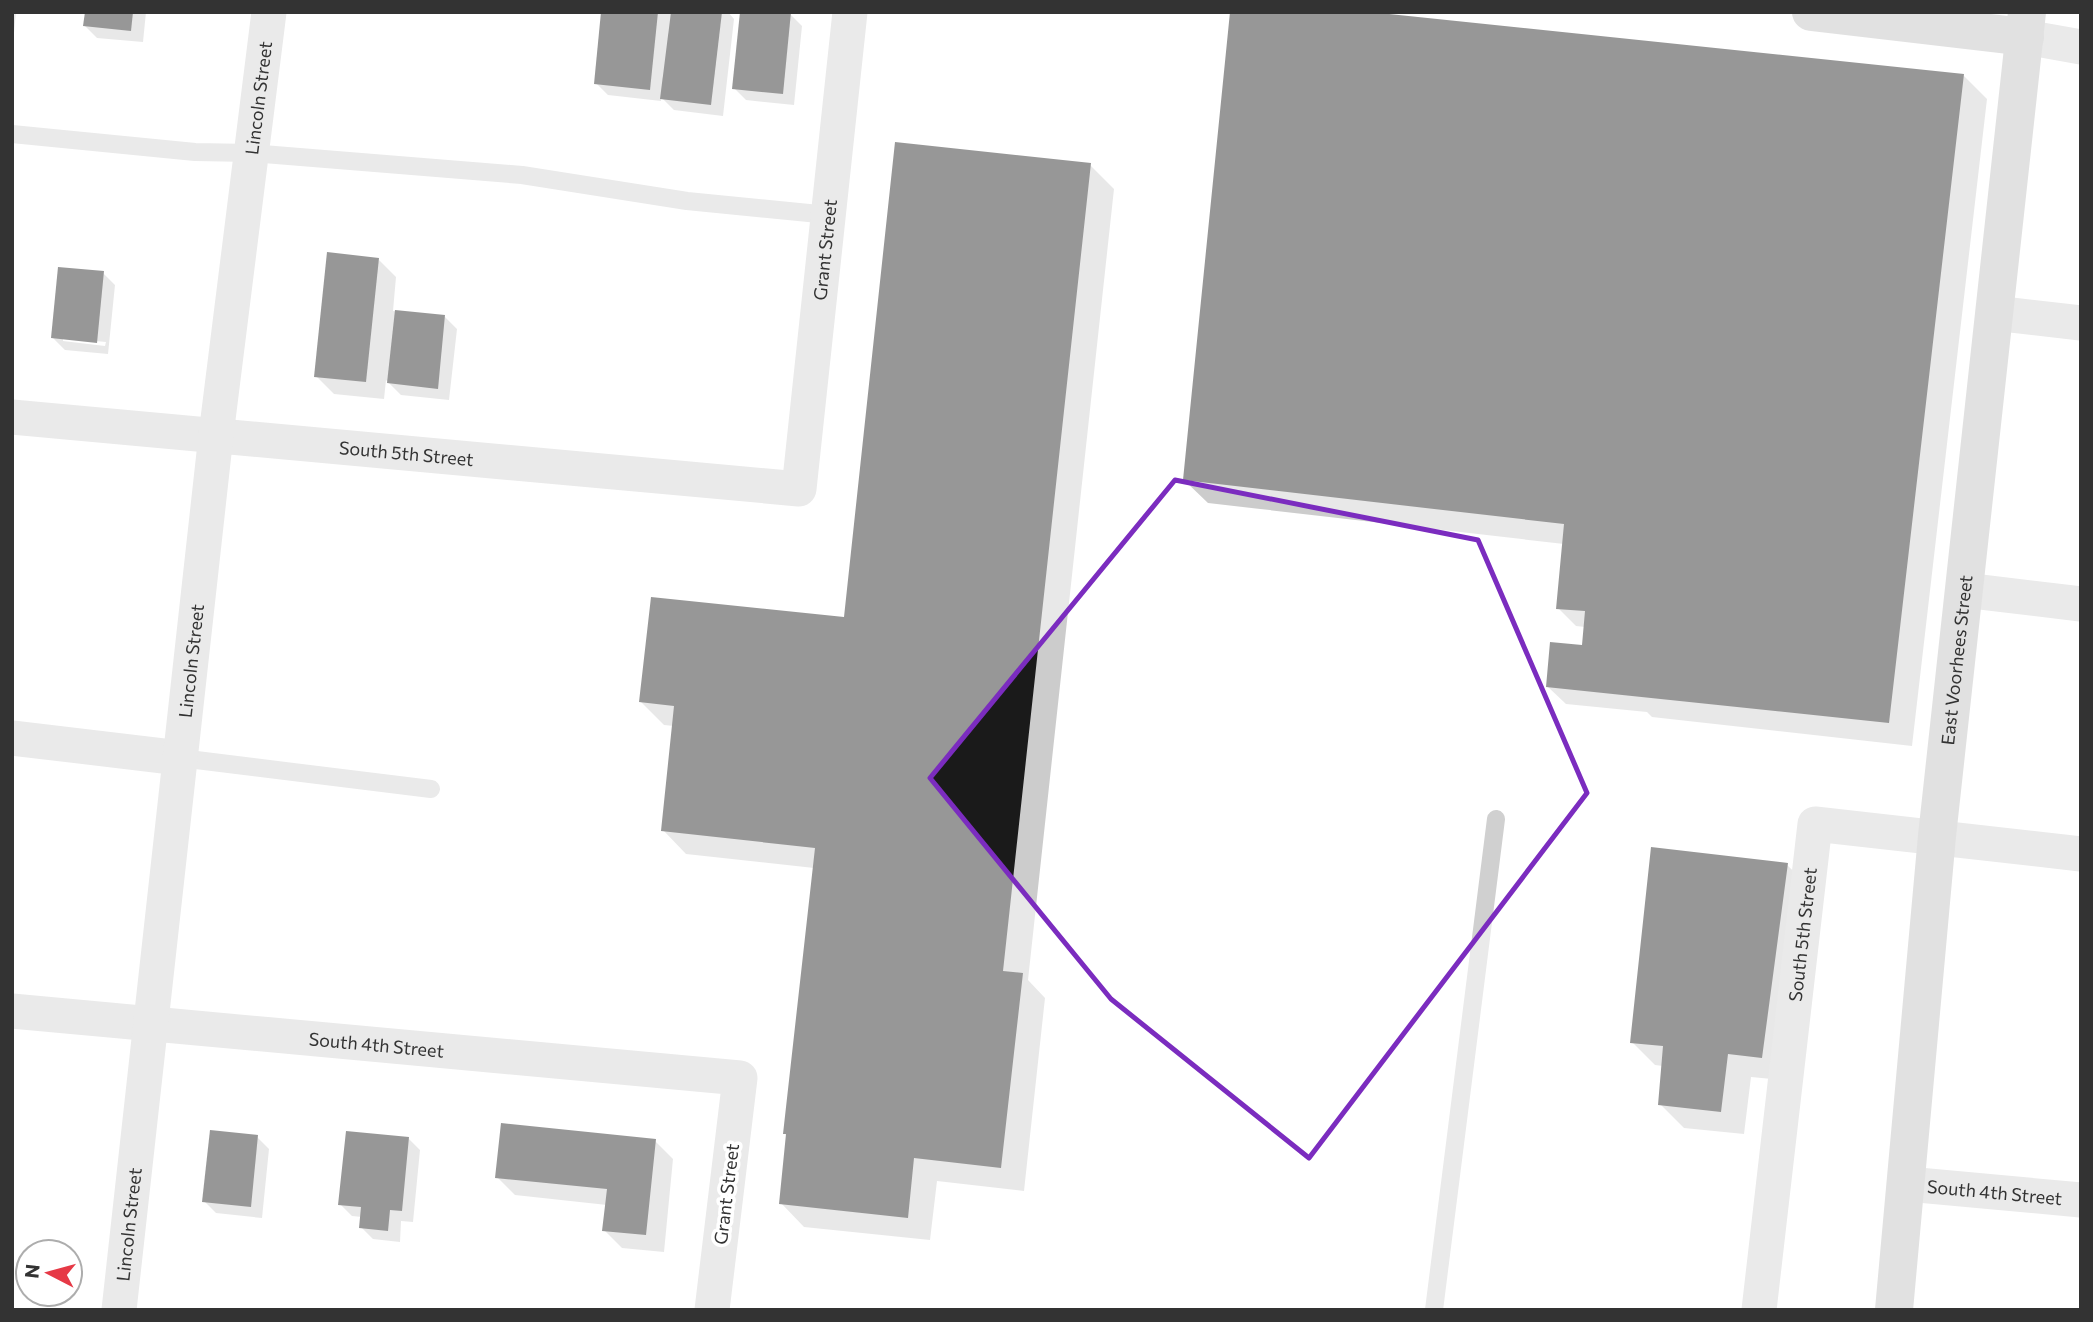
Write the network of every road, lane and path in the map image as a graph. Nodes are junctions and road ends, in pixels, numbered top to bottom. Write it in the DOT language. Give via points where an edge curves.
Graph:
graph roads {
  1 [pos="269,12"];
  2 [pos="850,12"];
  3 [pos="1811,12"];
  4 [pos="2026,25"];
  5 [pos="2081,47"];
  6 [pos="12,134"];
  7 [pos="251,153"];
  8 [pos="828,215"];
  9 [pos="1994,313"];
  10 [pos="2081,323"];
  11 [pos="12,417"];
  12 [pos="216,435"];
  13 [pos="799,489"];
  14 [pos="1964,590"];
  15 [pos="2081,604"];
  16 [pos="12,738"];
  17 [pos="180,758"];
  18 [pos="431,789"];
  19 [pos="1496,819"];
  20 [pos="1937,836"];
  21 [pos="2081,854"];
  22 [pos="12,1011"];
  23 [pos="150,1023"];
  24 [pos="740,1078"];
  25 [pos="1907,1184"];
  26 [pos="2081,1200"];
  27 [pos="119,1310"];
  28 [pos="712,1310"];
  29 [pos="1434,1310"];
  30 [pos="1759,1310"];
  31 [pos="1894,1310"];
  1 -- 7 [label="street, Lincoln Street"];
  2 -- 8 [label="street, Grant Street"];
  3 -- 4 [label="street"];
  4 -- 5 [label="street"];
  4 -- 9 [label="street, East Voorhees Street"];
  6 -- 7 [label="lane"];
  7 -- 8 [label="lane" via="522,175 688,201"];
  7 -- 12 [label="street, Lincoln Street"];
  8 -- 13 [label="street, Grant Street"];
  9 -- 10 [label="street"];
  9 -- 14 [label="street, East Voorhees Street"];
  11 -- 12 [label="street, South 5th Street"];
  12 -- 13 [label="street, South 5th Street"];
  12 -- 17 [label="street, Lincoln Street"];
  14 -- 15 [label="street"];
  14 -- 20 [label="street, East Voorhees Street"];
  16 -- 17 [label="street"];
  17 -- 18 [label="lane"];
  17 -- 23 [label="street, Lincoln Street"];
  19 -- 29 [label="lane"];
  20 -- 21 [label="street, South 5th Street"];
  20 -- 25 [label="street, East Voorhees Street"];
  20 -- 30 [label="street, South 5th Street" via="1815,824"];
  22 -- 23 [label="street, South 4th Street"];
  23 -- 24 [label="street, South 4th Street"];
  23 -- 27 [label="street, Lincoln Street"];
  24 -- 28 [label="street, Grant Street"];
  25 -- 26 [label="street, South 4th Street"];
  25 -- 31 [label="street, East Voorhees Street"];
}
